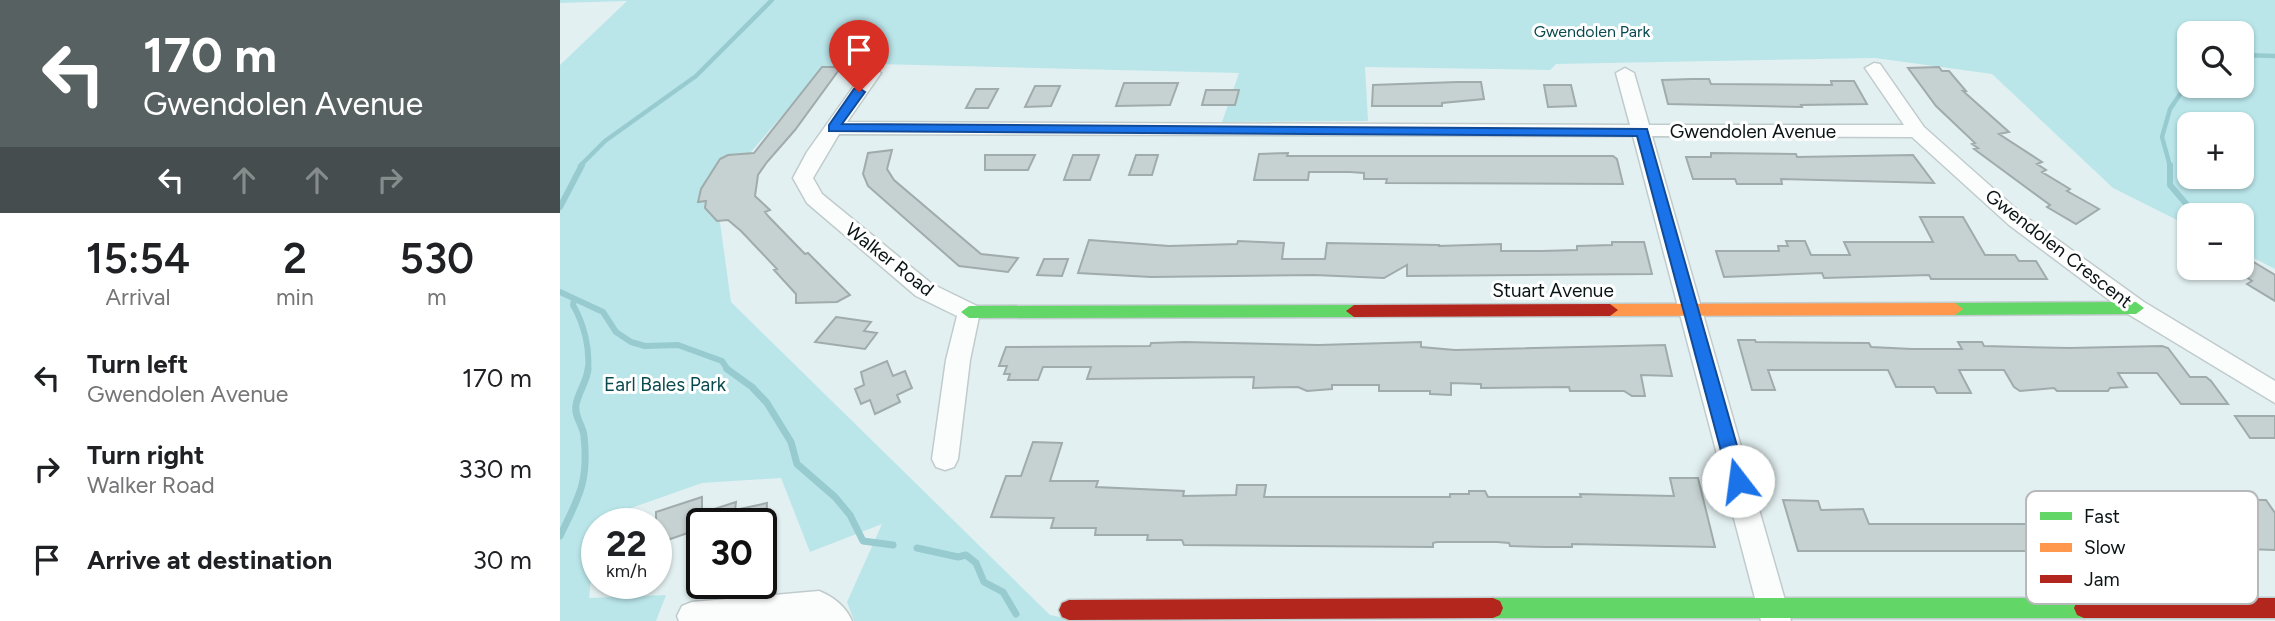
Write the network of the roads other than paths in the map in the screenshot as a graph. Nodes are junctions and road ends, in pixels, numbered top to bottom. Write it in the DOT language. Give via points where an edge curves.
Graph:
graph roads {
  1 [pos="1874,68"];
  2 [pos="872,73"];
  3 [pos="1625,73"];
  4 [pos="833,128"];
  5 [pos="1917,131"];
  6 [pos="1643,132"];
  7 [pos="2136,308"];
  8 [pos="1692,310"];
  9 [pos="969,312"];
  10 [pos="2275,393"];
  11 [pos="946,459"];
  12 [pos="2275,608"];
  13 [pos="1069,610"];
  14 [pos="828,613"];
  15 [pos="1774,614"];
  16 [pos="692,616"];
  1 -- 5 [label="street, Gwendolen Crescent"];
  2 -- 4 [label="street, Walker Road"];
  3 -- 6 [label="street"];
  4 -- 6 [label="street, Gwendolen Avenue"];
  4 -- 9 [label="street, Walker Road" via="803,178 814,198 924,290"];
  5 -- 6 [label="street, Gwendolen Avenue"];
  5 -- 7 [label="street, Gwendolen Crescent" via="2016,220"];
  6 -- 8 [label="street"];
  7 -- 8 [label="street, Stuart Avenue"];
  7 -- 10 [label="street, Gwendolen Crescent"];
  8 -- 9 [label="street, Stuart Avenue"];
  8 -- 15 [label="street"];
  9 -- 11 [label="street"];
  12 -- 15 [label="street"];
  13 -- 15 [label="street"];
  14 -- 16 [label="street"];
}
